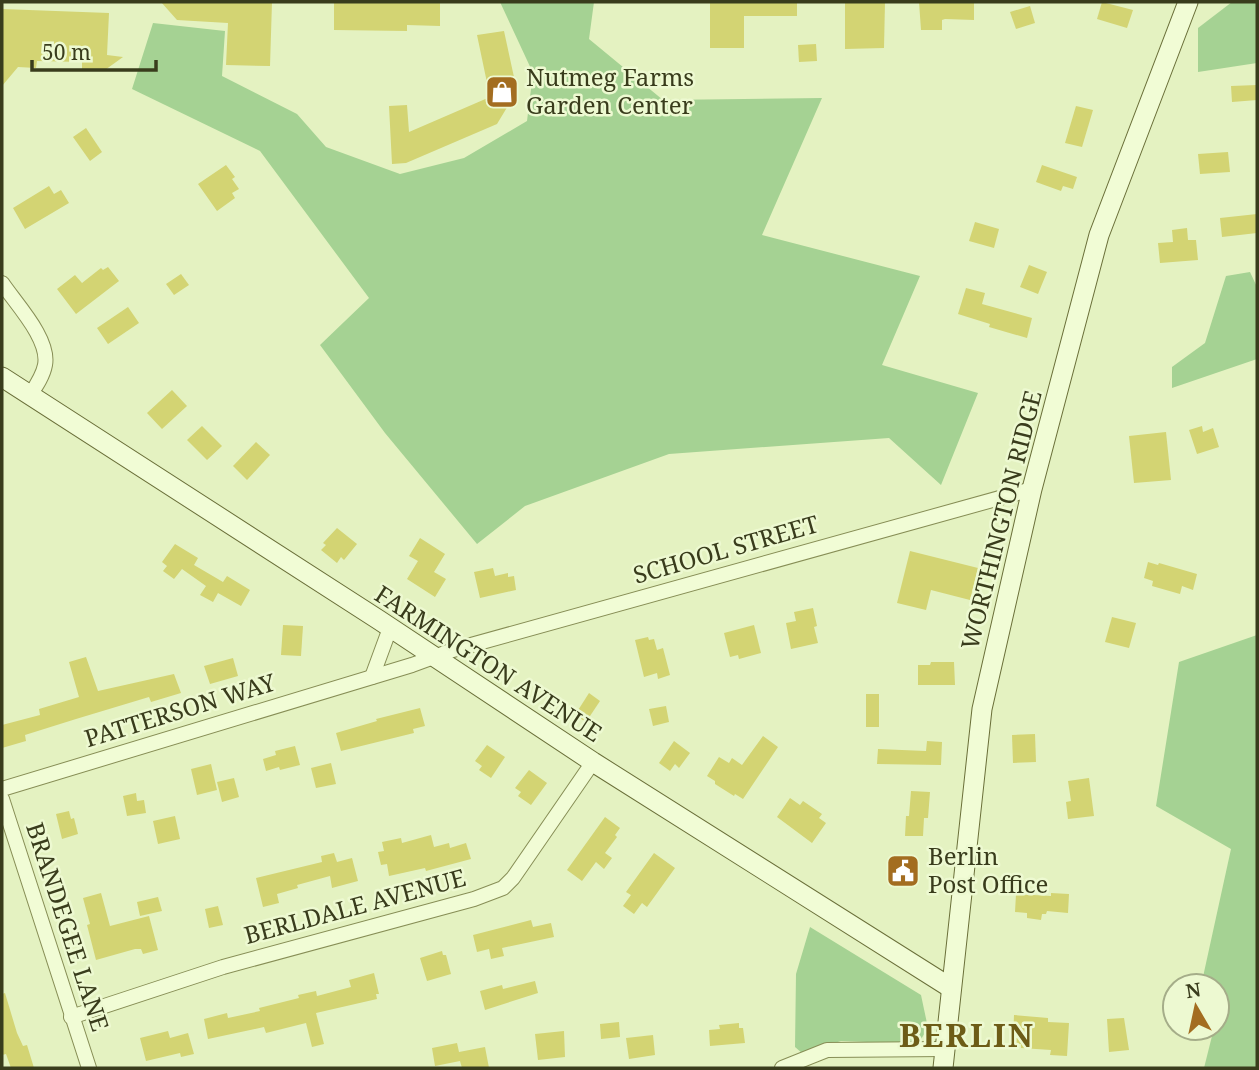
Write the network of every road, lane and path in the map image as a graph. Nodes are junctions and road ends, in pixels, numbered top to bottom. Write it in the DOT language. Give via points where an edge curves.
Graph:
graph roads {
  1 [pos="1188,2"];
  2 [pos="2,283"];
  3 [pos="2,377"];
  4 [pos="30,395"];
  5 [pos="1032,489"];
  6 [pos="390,628"];
  7 [pos="432,658"];
  8 [pos="372,677"];
  9 [pos="593,762"];
  10 [pos="2,789"];
  11 [pos="2,799"];
  12 [pos="951,988"];
  13 [pos="71,1017"];
  14 [pos="944,1059"];
  15 [pos="89,1068"];
  16 [pos="782,1068"];
  1 -- 5 [label="street, WORTHINGTON RIDGE" via="1100,235"];
  2 -- 4 [label="street" via="45,350 45,365"];
  3 -- 4 [label="street, FARMINGTON AVENUE"];
  4 -- 6 [label="street, FARMINGTON AVENUE"];
  5 -- 7 [label="street, SCHOOL STREET"];
  5 -- 12 [label="street, WORTHINGTON RIDGE" via="982,709"];
  6 -- 7 [label="street, FARMINGTON AVENUE"];
  6 -- 8 [label="street"];
  7 -- 8 [label="street, PATTERSON WAY"];
  7 -- 9 [label="street, FARMINGTON AVENUE"];
  8 -- 10 [label="street, PATTERSON WAY"];
  9 -- 12 [label="street, FARMINGTON AVENUE"];
  9 -- 13 [label="street, BERLDALE AVENUE" via="503,888 223,967"];
  11 -- 13 [label="street, BRANDEGEE LANE"];
  12 -- 14 [label="street, WORTHINGTON RIDGE"];
  13 -- 15 [label="street, BRANDEGEE LANE"];
  14 -- 16 [label="street" via="827,1050"];
}
